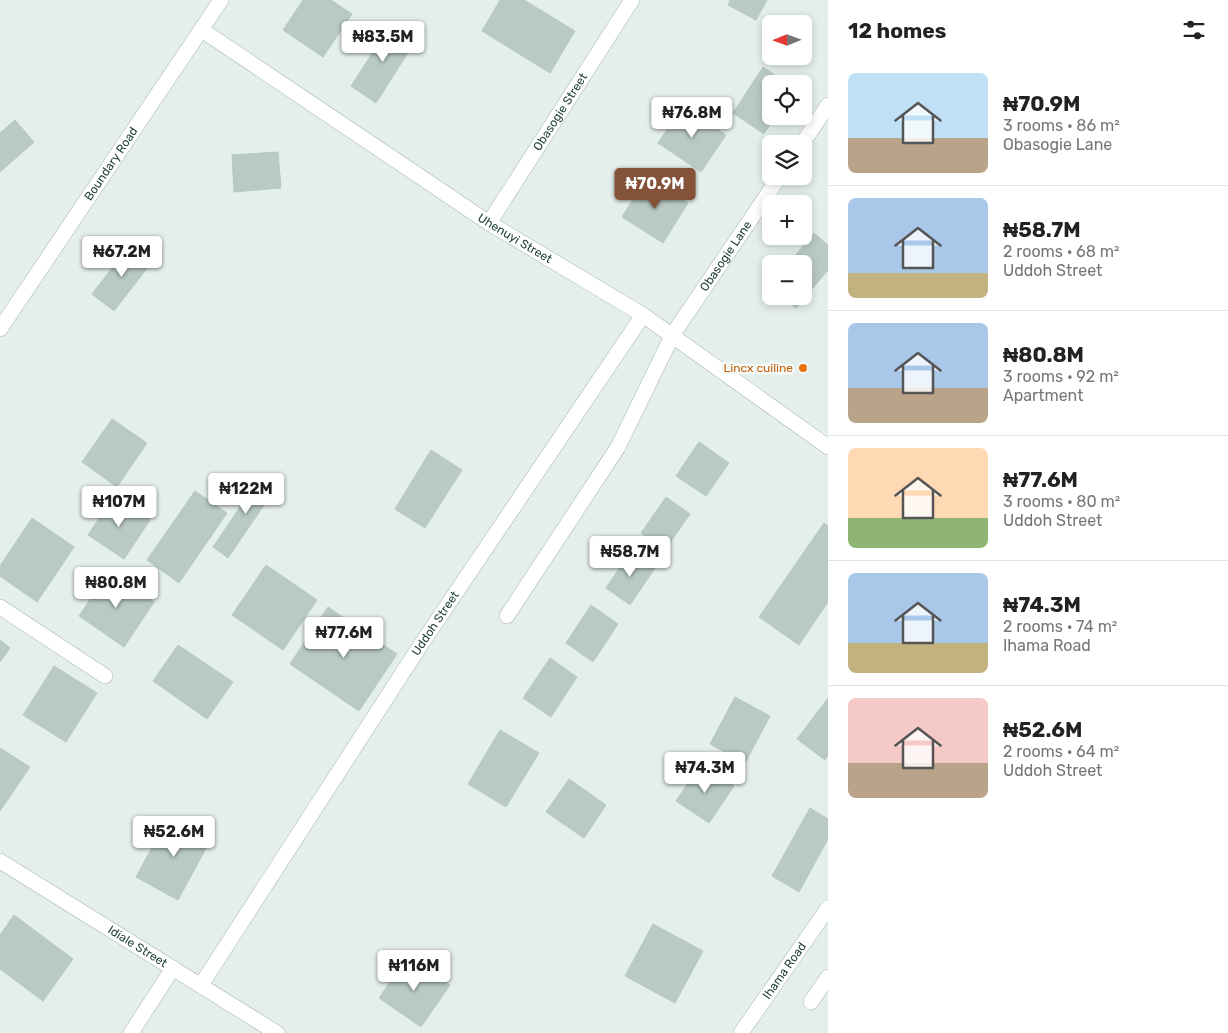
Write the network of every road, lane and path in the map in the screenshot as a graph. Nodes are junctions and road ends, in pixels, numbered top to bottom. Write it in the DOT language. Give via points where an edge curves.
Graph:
graph roads {
  1 [pos="221,0"];
  2 [pos="632,0"];
  3 [pos="202,30"];
  4 [pos="828,105"];
  5 [pos="808,135"];
  6 [pos="774,185"];
  7 [pos="489,223"];
  8 [pos="643,314"];
  9 [pos="0,329"];
  10 [pos="673,334"];
  11 [pos="828,447"];
  12 [pos="0,607"];
  13 [pos="507,616"];
  14 [pos="105,676"];
  15 [pos="0,861"];
  16 [pos="828,908"];
  17 [pos="173,968"];
  18 [pos="828,977"];
  19 [pos="201,985"];
  20 [pos="811,1002"];
  21 [pos="131,1033"];
  22 [pos="277,1033"];
  23 [pos="741,1033"];
  1 -- 3 [label="street, Boundary Road"];
  2 -- 7 [label="street, Obasogie Street"];
  3 -- 7 [label="street, Uhenuyi Street"];
  3 -- 9 [label="street, Boundary Road"];
  4 -- 5 [label="street"];
  6 -- 10 [label="street, Obasogie Lane"];
  7 -- 8 [label="street, Uhenuyi Street"];
  8 -- 10 [label="street, Uhenuyi Street"];
  8 -- 19 [label="street, Uddoh Street" via="418,649"];
  10 -- 11 [label="street, Uhenuyi Street"];
  10 -- 13 [label="street, Obasogie Lane" via="618,447"];
  12 -- 14 [label="street"];
  15 -- 17 [label="street, Idiale Street"];
  16 -- 23 [label="street, Ihama Road"];
  17 -- 19 [label="street, Idiale Street"];
  17 -- 21 [label="street"];
  18 -- 20 [label="street"];
  19 -- 22 [label="street, Idiale Street"];
}
